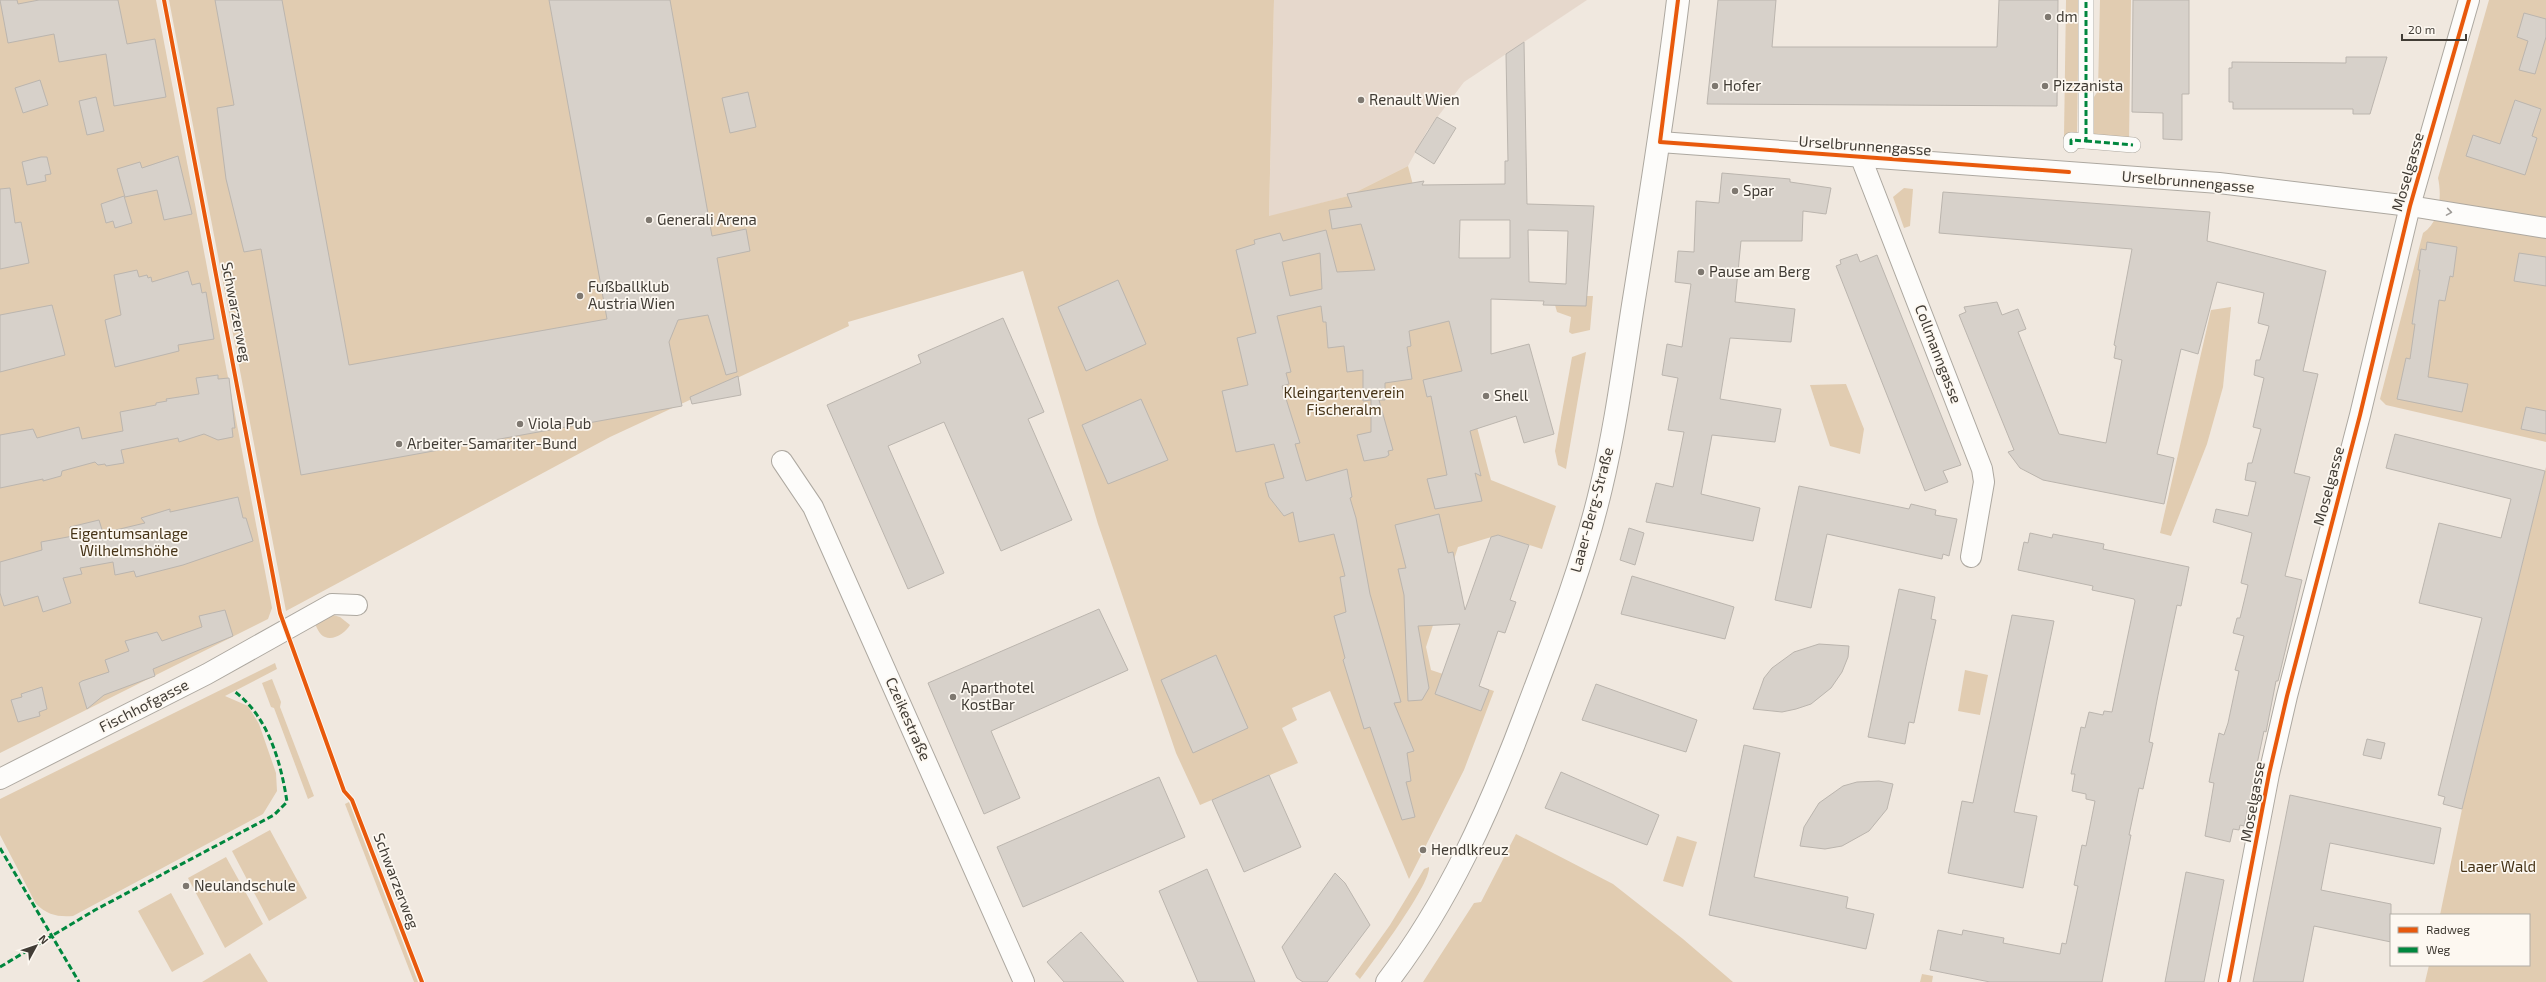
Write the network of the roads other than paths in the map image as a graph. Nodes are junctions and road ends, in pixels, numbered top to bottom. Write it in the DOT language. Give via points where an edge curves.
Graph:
graph roads {
  1 [pos="1678,0"];
  2 [pos="2086,0"];
  3 [pos="2469,0"];
  4 [pos="2086,141"];
  5 [pos="1660,142"];
  6 [pos="2071,145"];
  7 [pos="2133,145"];
  8 [pos="1861,158"];
  9 [pos="2410,206"];
  10 [pos="2546,228"];
  11 [pos="782,460"];
  12 [pos="1971,557"];
  13 [pos="357,605"];
  14 [pos="0,779"];
  15 [pos="1024,982"];
  16 [pos="1387,982"];
  17 [pos="2229,982"];
  1 -- 5 [label="main road, Laaer-Berg-Straße"];
  2 -- 4 [label="street"];
  3 -- 9 [label="street, Moselgasse"];
  4 -- 6 [label="street" via="2071,140"];
  4 -- 7 [label="street"];
  5 -- 8 [label="street, Urselbrunnengasse"];
  5 -- 16 [label="main road, Laaer-Berg-Straße" via="1617,415 1601,490 1584,546 1552,643 1487,811 1434,910"];
  8 -- 9 [label="street, Urselbrunnengasse" via="2219,183"];
  8 -- 12 [label="street, Collmanngasse" via="1982,469 1984,482"];
  9 -- 10 [label="street, Urselbrunnengasse, one-way"];
  9 -- 17 [label="street, Moselgasse" via="2358,422 2287,696 2269,774"];
  11 -- 15 [label="street, Czeikestraße" via="813,507"];
  13 -- 14 [label="street, Fischhofgasse" via="332,604 207,674"];
}
